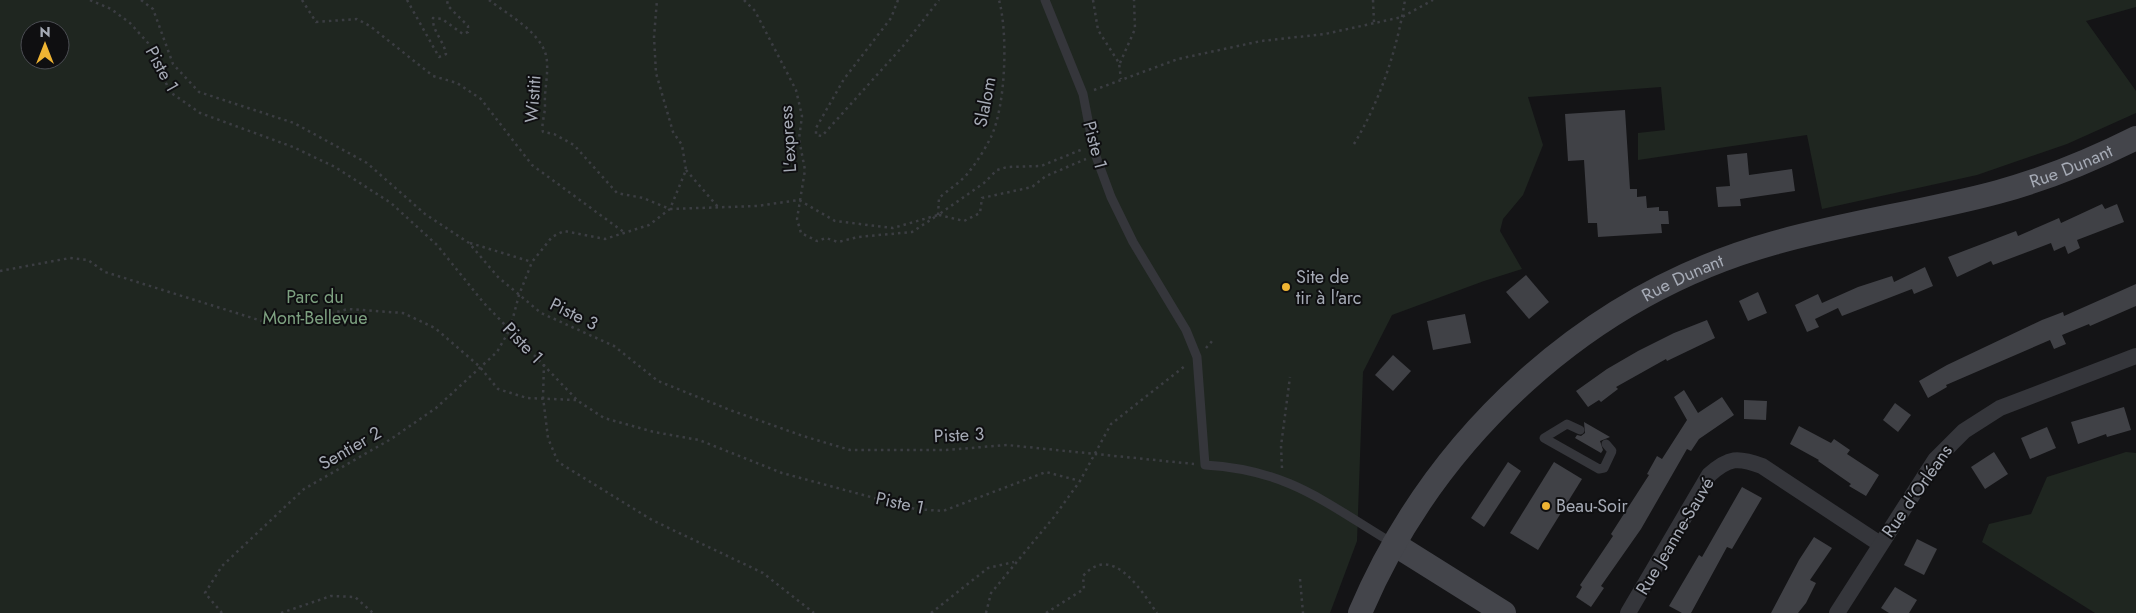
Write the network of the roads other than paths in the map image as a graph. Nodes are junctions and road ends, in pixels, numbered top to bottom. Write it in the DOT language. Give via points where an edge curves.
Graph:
graph roads {
  1 [pos="1046,0"];
  2 [pos="2136,138"];
  3 [pos="2136,356"];
  4 [pos="1580,430"];
  5 [pos="1606,444"];
  6 [pos="1394,544"];
  7 [pos="1880,544"];
  8 [pos="1360,613"];
  9 [pos="1504,613"];
  10 [pos="1628,613"];
  11 [pos="1837,613"];
  1 -- 6 [label="lane, Piste 1" via="1083,94 1094,151 1111,197 1133,242 1186,330 1197,357 1205,465 1240,468 1282,479 1316,494"];
  2 -- 6 [label="street, Rue Dunant" via="2070,168 1997,192 1773,243 1730,257 1647,295 1570,344 1501,403 1445,468"];
  3 -- 7 [label="street, Rue d'Orléans" via="2000,408 1964,431 1935,460"];
  4 -- 5 [label="lane" via="1567,424 1544,438 1599,469 1604,468 1612,451"];
  6 -- 8 [label="street, Rue Dunant"];
  6 -- 9 [label="street"];
  7 -- 10 [label="street, Rue Jeanne-Sauvé" via="1762,466 1748,460 1723,463 1709,475"];
  7 -- 11 [label="street, Rue d'Orléans"];
}
